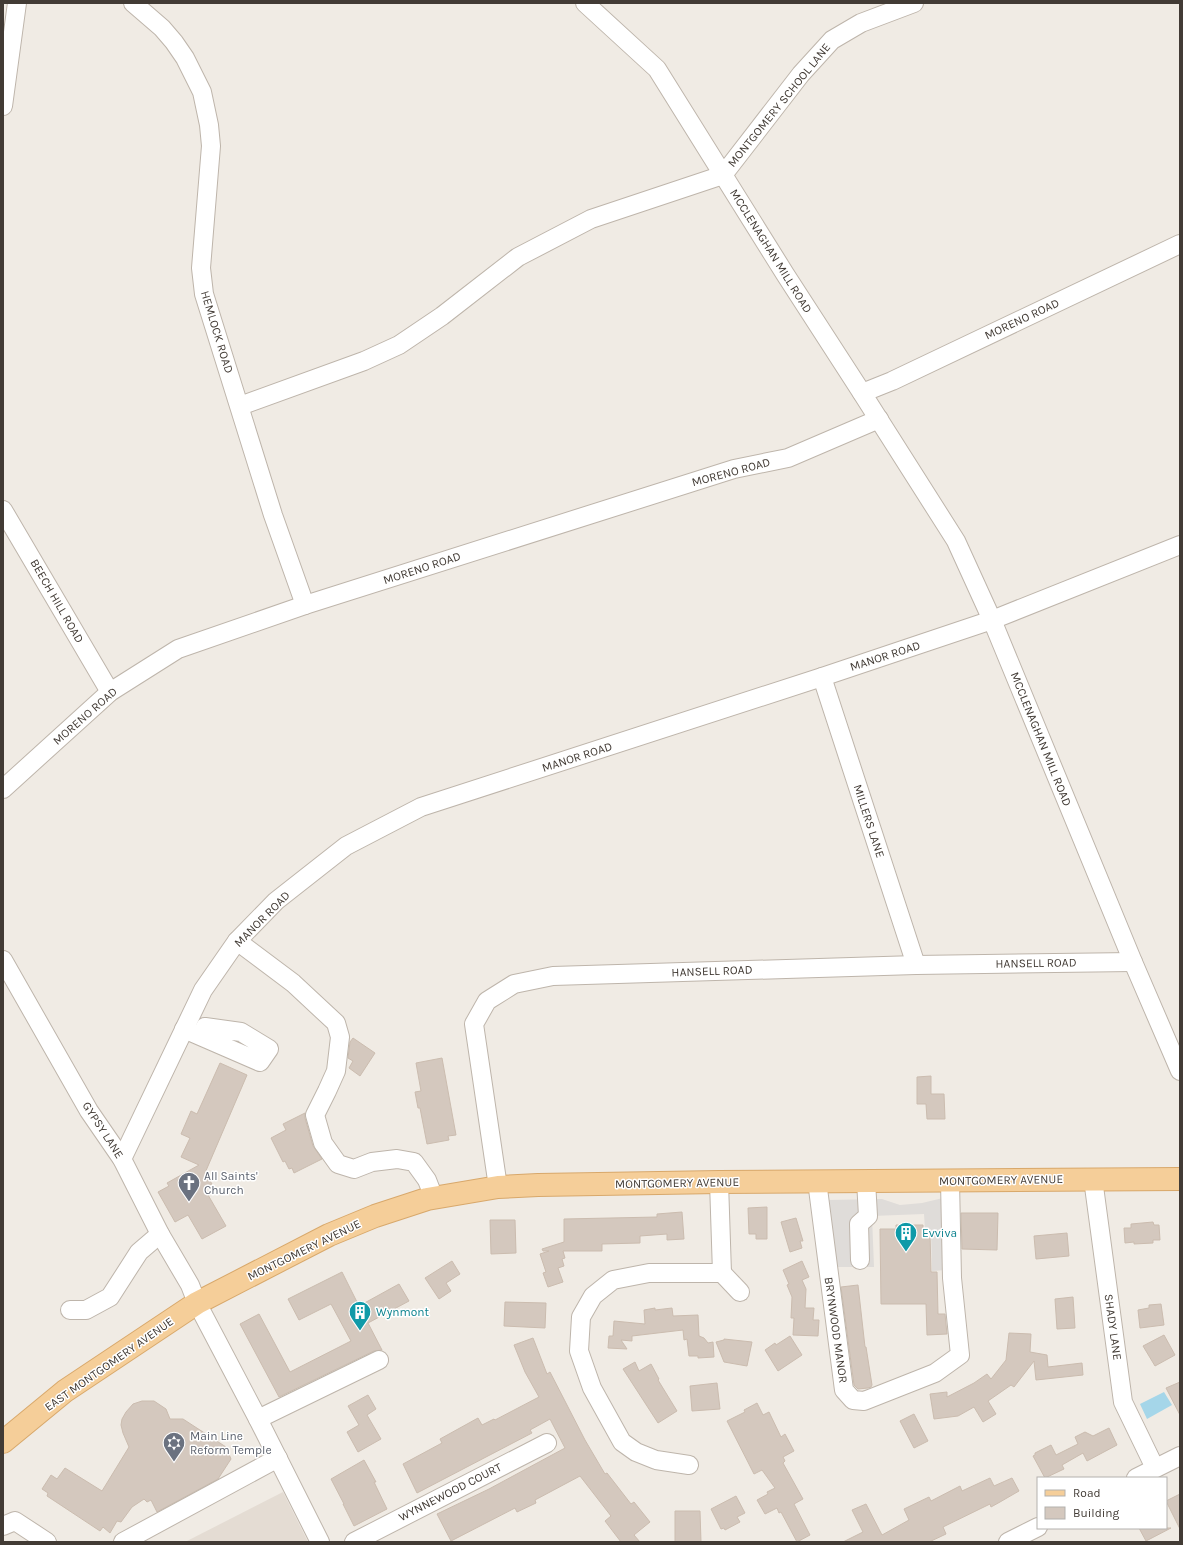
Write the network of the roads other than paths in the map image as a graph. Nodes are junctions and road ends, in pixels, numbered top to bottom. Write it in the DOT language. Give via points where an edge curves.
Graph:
graph roads {
  1 [pos="17,3"];
  2 [pos="133,3"];
  3 [pos="585,3"];
  4 [pos="905,4"];
  5 [pos="3,106"];
  6 [pos="723,175"];
  7 [pos="1180,244"];
  8 [pos="862,393"];
  9 [pos="240,406"];
  10 [pos="879,419"];
  11 [pos="3,510"];
  12 [pos="1180,545"];
  13 [pos="305,605"];
  14 [pos="992,620"];
  15 [pos="822,677"];
  16 [pos="110,692"];
  17 [pos="3,789"];
  18 [pos="237,941"];
  19 [pos="3,960"];
  20 [pos="1133,962"];
  21 [pos="916,965"];
  22 [pos="184,1029"];
  23 [pos="200,1036"];
  24 [pos="1180,1071"];
  25 [pos="122,1159"];
  26 [pos="1180,1179"];
  27 [pos="1093,1180"];
  28 [pos="817,1181"];
  29 [pos="866,1181"];
  30 [pos="950,1181"];
  31 [pos="719,1182"];
  32 [pos="498,1187"];
  33 [pos="434,1198"];
  34 [pos="160,1234"];
  35 [pos="860,1260"];
  36 [pos="722,1273"];
  37 [pos="740,1292"];
  38 [pos="197,1303"];
  39 [pos="70,1310"];
  40 [pos="379,1360"];
  41 [pos="258,1419"];
  42 [pos="3,1442"];
  43 [pos="547,1443"];
  44 [pos="1180,1456"];
  45 [pos="278,1458"];
  46 [pos="689,1465"];
  47 [pos="1155,1468"];
  48 [pos="1138,1477"];
  49 [pos="3,1526"];
  50 [pos="1037,1528"];
  51 [pos="40,1541"];
  52 [pos="122,1542"];
  53 [pos="320,1542"];
  54 [pos="354,1542"];
  55 [pos="1008,1542"];
  1 -- 5 [label="street"];
  2 -- 9 [label="street, HEMLOCK ROAD" via="174,42 202,92 211,146 201,268 204,294"];
  3 -- 6 [label="street, MCCLENAGHAN MILL ROAD" via="657,69"];
  4 -- 6 [label="street, MONTGOMERY SCHOOL LANE" via="861,23 832,40"];
  6 -- 8 [label="street, MCCLENAGHAN MILL ROAD"];
  6 -- 9 [label="street, MONTGOMERY SCHOOL LANE" via="591,219 518,257 442,316 399,345 364,361"];
  7 -- 8 [label="street, MORENO ROAD"];
  8 -- 10 [label="street, MCCLENAGHAN MILL ROAD"];
  9 -- 13 [label="street, HEMLOCK ROAD" via="273,515"];
  10 -- 13 [label="street, MORENO ROAD" via="788,458 734,469"];
  10 -- 14 [label="street, MCCLENAGHAN MILL ROAD" via="956,541"];
  11 -- 16 [label="street, BEECH HILL ROAD"];
  12 -- 14 [label="street, MANOR ROAD"];
  13 -- 16 [label="street, MORENO ROAD" via="178,649"];
  14 -- 15 [label="street, MANOR ROAD"];
  14 -- 20 [label="street, MCCLENAGHAN MILL ROAD"];
  15 -- 18 [label="street, MANOR ROAD" via="421,807 346,846 276,901"];
  15 -- 21 [label="street, MILLERS LANE"];
  16 -- 17 [label="street, MORENO ROAD"];
  18 -- 22 [label="street, MANOR ROAD" via="203,990"];
  18 -- 33 [label="street" via="293,983 336,1023 340,1037 336,1071 315,1115 323,1143 338,1164 354,1169 372,1162 396,1159 414,1162 427,1180"];
  19 -- 25 [label="street, GYPSY LANE" via="89,1111"];
  20 -- 21 [label="street, HANSELL ROAD"];
  20 -- 24 [label="street, MCCLENAGHAN MILL ROAD"];
  21 -- 32 [label="street, HANSELL ROAD" via="553,976 514,984 487,1000 474,1024"];
  22 -- 23 [label="street"];
  22 -- 25 [label="street, MANOR ROAD"];
  25 -- 34 [label="street, GYPSY LANE"];
  26 -- 27 [label="main road, MONTGOMERY AVENUE"];
  27 -- 30 [label="main road, MONTGOMERY AVENUE"];
  27 -- 47 [label="street, SHADY LANE" via="1123,1402"];
  28 -- 29 [label="main road, MONTGOMERY AVENUE"];
  28 -- 30 [label="street, BRYNWOOD MANOR" via="844,1390 853,1400 864,1401 935,1373 960,1355 952,1278"];
  28 -- 31 [label="main road, MONTGOMERY AVENUE"];
  29 -- 30 [label="main road, MONTGOMERY AVENUE"];
  29 -- 35 [label="street" via="868,1216 859,1224"];
  31 -- 32 [label="main road, MONTGOMERY AVENUE"];
  31 -- 36 [label="street"];
  32 -- 33 [label="main road, MONTGOMERY AVENUE"];
  33 -- 38 [label="main road, MONTGOMERY AVENUE" via="375,1216 329,1235"];
  34 -- 38 [label="street, GYPSY LANE" via="190,1285"];
  34 -- 39 [label="street" via="139,1252 110,1297 86,1310"];
  36 -- 37 [label="street"];
  36 -- 46 [label="street" via="649,1274 613,1280 593,1296 581,1318 579,1351 592,1388 622,1442 636,1452 656,1460"];
  38 -- 41 [label="street, GYPSY LANE"];
  38 -- 42 [label="main road, EAST MONTGOMERY AVENUE" via="65,1391"];
  40 -- 41 [label="street"];
  41 -- 45 [label="street, GYPSY LANE"];
  43 -- 54 [label="street, WYNNEWOOD COURT"];
  44 -- 47 [label="street"];
  45 -- 52 [label="street"];
  45 -- 53 [label="street, GYPSY LANE"];
  47 -- 48 [label="street"];
  49 -- 51 [label="street" via="15,1521"];
  50 -- 55 [label="street"];
}
